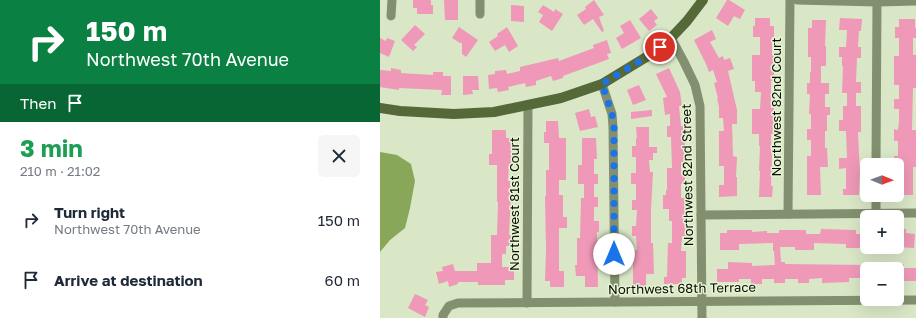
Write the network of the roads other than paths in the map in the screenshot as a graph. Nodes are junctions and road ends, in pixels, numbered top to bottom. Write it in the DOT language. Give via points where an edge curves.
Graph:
graph roads {
  1 [pos="392,0"];
  2 [pos="480,0"];
  3 [pos="703,0"];
  4 [pos="790,0"];
  5 [pos="797,0"];
  6 [pos="801,0"];
  7 [pos="877,1"];
  8 [pos="916,1"];
  9 [pos="480,14"];
  10 [pos="391,16"];
  11 [pos="671,38"];
  12 [pos="602,84"];
  13 [pos="528,106"];
  14 [pos="380,108"];
  15 [pos="876,158"];
  16 [pos="860,213"];
  17 [pos="904,213"];
  18 [pos="916,213"];
  19 [pos="788,214"];
  20 [pos="701,215"];
  21 [pos="916,300"];
  22 [pos="702,301"];
  23 [pos="527,302"];
  24 [pos="615,302"];
  25 [pos="443,318"];
  26 [pos="702,318"];
  1 -- 10 [label="street"];
  2 -- 9 [label="street"];
  3 -- 11 [label="street"];
  4 -- 19 [label="street, Northwest 82nd Court"];
  5 -- 6 [label="street"];
  6 -- 7 [label="street"];
  7 -- 8 [label="street"];
  7 -- 15 [label="street"];
  11 -- 12 [label="street" via="648,56"];
  11 -- 20 [label="street, Northwest 82nd Street" via="695,85 700,106"];
  12 -- 13 [label="street" via="562,98"];
  12 -- 24 [label="street" via="614,127"];
  13 -- 14 [label="street" via="494,112 454,114"];
  13 -- 23 [label="street, Northwest 81st Court"];
  16 -- 19 [label="street"];
  17 -- 18 [label="street"];
  19 -- 20 [label="street"];
  20 -- 22 [label="street, Northwest 82nd Street"];
  21 -- 22 [label="street, Northwest 68th Terrace"];
  22 -- 24 [label="street, Northwest 68th Terrace"];
  22 -- 26 [label="street, Northwest 82nd Street"];
  23 -- 24 [label="street, Northwest 68th Terrace"];
  23 -- 25 [label="street, Northwest 68th Terrace" via="458,303 449,306"];
}
